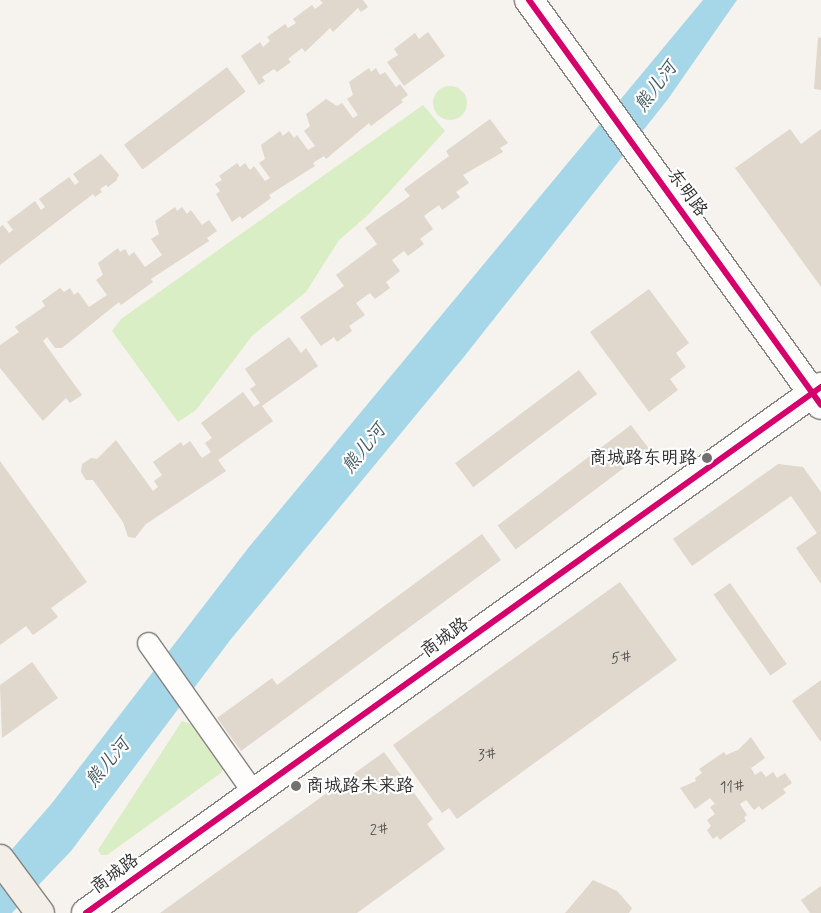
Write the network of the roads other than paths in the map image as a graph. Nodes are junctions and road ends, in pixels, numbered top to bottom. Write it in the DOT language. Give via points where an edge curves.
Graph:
graph roads {
  1 [pos="528,0"];
  2 [pos="818,395"];
  3 [pos="148,643"];
  4 [pos="254,793"];
  5 [pos="0,860"];
  6 [pos="35,907"];
  7 [pos="86,913"];
  1 -- 2 [label="street, 东明路"];
  2 -- 4 [label="street, 商城路"];
  3 -- 4 [label="street"];
  4 -- 7 [label="street, 商城路"];
  5 -- 6 [label="main road"];
}
